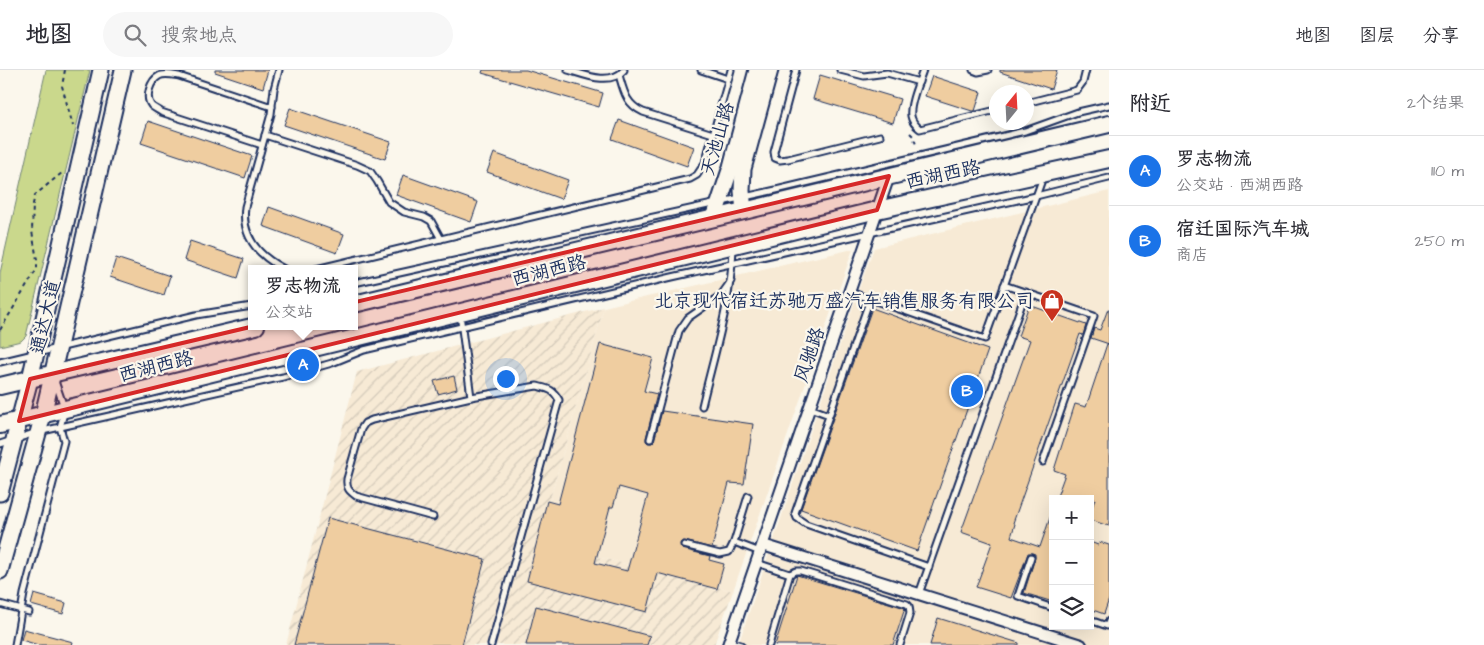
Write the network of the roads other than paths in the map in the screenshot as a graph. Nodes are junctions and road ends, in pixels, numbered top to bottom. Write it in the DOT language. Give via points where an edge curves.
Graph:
graph roads {
  1 [pos="101,70"];
  2 [pos="123,70"];
  3 [pos="279,70"];
  4 [pos="568,70"];
  5 [pos="624,70"];
  6 [pos="701,70"];
  7 [pos="731,70"];
  8 [pos="757,70"];
  9 [pos="770,70"];
  10 [pos="796,70"];
  11 [pos="840,70"];
  12 [pos="923,70"];
  13 [pos="973,70"];
  14 [pos="988,70"];
  15 [pos="1086,70"];
  16 [pos="619,75"];
  17 [pos="728,79"];
  18 [pos="919,82"];
  19 [pos="1034,101"];
  20 [pos="1109,105"];
  21 [pos="272,107"];
  22 [pos="989,112"];
  23 [pos="1109,124"];
  24 [pos="713,134"];
  25 [pos="265,135"];
  26 [pos="880,136"];
  27 [pos="262,144"];
  28 [pos="1109,160"];
  29 [pos="1044,174"];
  30 [pos="889,176"];
  31 [pos="1109,178"];
  32 [pos="1036,196"];
  33 [pos="720,202"];
  34 [pos="743,204"];
  35 [pos="877,210"];
  36 [pos="714,218"];
  37 [pos="870,232"];
  38 [pos="441,239"];
  39 [pos="734,246"];
  40 [pos="733,263"];
  41 [pos="276,265"];
  42 [pos="333,265"];
  43 [pos="730,281"];
  44 [pos="358,283"];
  45 [pos="1004,284"];
  46 [pos="850,292"];
  47 [pos="1026,292"];
  48 [pos="870,299"];
  49 [pos="358,303"];
  50 [pos="248,307"];
  51 [pos="461,320"];
  52 [pos="248,328"];
  53 [pos="59,348"];
  54 [pos="36,354"];
  55 [pos="0,362"];
  56 [pos="53,373"];
  57 [pos="30,379"];
  58 [pos="0,386"];
  59 [pos="471,397"];
  60 [pos="702,406"];
  61 [pos="810,408"];
  62 [pos="65,410"];
  63 [pos="43,415"];
  64 [pos="829,415"];
  65 [pos="19,421"];
  66 [pos="0,426"];
  67 [pos="60,428"];
  68 [pos="38,432"];
  69 [pos="650,438"];
  70 [pos="7,442"];
  71 [pos="1043,462"];
  72 [pos="0,493"];
  73 [pos="748,496"];
  74 [pos="433,517"];
  75 [pos="734,542"];
  76 [pos="684,545"];
  77 [pos="762,548"];
  78 [pos="1030,557"];
  79 [pos="756,563"];
  80 [pos="929,567"];
  81 [pos="0,571"];
  82 [pos="790,574"];
  83 [pos="919,594"];
  84 [pos="0,604"];
  85 [pos="1049,607"];
  86 [pos="21,610"];
  87 [pos="29,612"];
  88 [pos="1094,621"];
  89 [pos="1109,621"];
  90 [pos="729,643"];
  91 [pos="15,645"];
  92 [pos="491,645"];
  93 [pos="741,645"];
  94 [pos="769,645"];
  95 [pos="900,645"];
  96 [pos="1081,645"];
  1 -- 54 [label="main road, 通达大道"];
  2 -- 53 [label="main road, 通达大道"];
  3 -- 21 [label="lane"];
  4 -- 16 [label="lane" via="596,78"];
  5 -- 16 [label="lane"];
  6 -- 17 [label="lane"];
  7 -- 17 [label="lane"];
  8 -- 33 [label="main road, 天池山路"];
  9 -- 34 [label="main road, 天池山路" via="743,169"];
  10 -- 26 [label="lane" via="775,158 788,159"];
  11 -- 18 [label="lane" via="864,76 887,73"];
  12 -- 18 [label="lane"];
  13 -- 14 [label="lane"];
  15 -- 19 [label="lane" via="1077,90"];
  16 -- 24 [label="lane" via="634,108"];
  17 -- 24 [label="lane"];
  18 -- 22 [label="lane" via="911,117 920,129"];
  20 -- 34 [label="lane" via="1025,131"];
  21 -- 25 [label="lane"];
  21 -- 27 [label="lane" via="179,76 159,76 151,84 148,97 151,106 162,112"];
  23 -- 30 [label="main road, 西湖西路"];
  24 -- 38 [label="lane" via="702,170 690,179"];
  25 -- 27 [label="lane"];
  25 -- 38 [label="lane" via="370,171 388,202 404,212 431,221"];
  27 -- 41 [label="lane" via="244,216 252,242"];
  28 -- 29 [label="main road, 西湖西路"];
  29 -- 32 [label="lane"];
  29 -- 35 [label="main road, 西湖西路"];
  30 -- 34 [label="main road, 西湖西路"];
  30 -- 35 [label="street, 风驰路"];
  31 -- 32 [label="lane"];
  32 -- 37 [label="lane"];
  32 -- 45 [label="lane"];
  33 -- 34 [label="lane"];
  33 -- 36 [label="main road, 天池山路"];
  33 -- 44 [label="lane"];
  34 -- 36 [label="main road, 西湖西路"];
  35 -- 37 [label="street, 风驰路"];
  35 -- 39 [label="main road, 西湖西路"];
  36 -- 49 [label="main road, 西湖西路"];
  37 -- 40 [label="lane"];
  37 -- 46 [label="street, 风驰路"];
  38 -- 42 [label="lane"];
  39 -- 40 [label="lane"];
  39 -- 51 [label="main road, 西湖西路"];
  40 -- 43 [label="lane"];
  40 -- 51 [label="lane"];
  43 -- 60 [label="lane"];
  43 -- 69 [label="lane" via="721,295 688,318 679,331"];
  45 -- 47 [label="lane"];
  45 -- 48 [label="lane" via="985,339"];
  46 -- 48 [label="lane"];
  46 -- 61 [label="street, 风驰路"];
  47 -- 71 [label="lane" via="1094,316"];
  47 -- 80 [label="lane"];
  48 -- 64 [label="lane"];
  50 -- 53 [label="lane" via="196,315"];
  51 -- 59 [label="lane"];
  51 -- 62 [label="main road, 西湖西路"];
  51 -- 67 [label="lane" via="284,377"];
  52 -- 56 [label="main road, 西湖西路"];
  53 -- 54 [label="lane"];
  53 -- 56 [label="main road, 通达大道"];
  54 -- 55 [label="lane"];
  54 -- 57 [label="main road, 通达大道"];
  56 -- 57 [label="main road, 西湖西路"];
  56 -- 62 [label="lane"];
  56 -- 63 [label="main road, 通达大道"];
  57 -- 58 [label="main road, 西湖西路"];
  57 -- 65 [label="main road, 通达大道"];
  59 -- 74 [label="lane" via="372,420 365,423 358,437 347,479 349,491 356,496"];
  59 -- 92 [label="lane" via="537,386 555,392 559,400"];
  61 -- 64 [label="lane"];
  61 -- 77 [label="street, 风驰路"];
  62 -- 63 [label="main road, 西湖西路"];
  62 -- 67 [label="lane"];
  63 -- 65 [label="main road, 西湖西路"];
  63 -- 68 [label="main road, 通达大道"];
  64 -- 80 [label="lane" via="796,508 797,518"];
  65 -- 66 [label="main road, 西湖西路"];
  65 -- 70 [label="main road, 通达大道"];
  67 -- 68 [label="lane"];
  67 -- 86 [label="lane" via="64,441"];
  68 -- 70 [label="lane"];
  68 -- 81 [label="main road, 通达大道"];
  70 -- 72 [label="main road, 通达大道"];
  73 -- 75 [label="lane"];
  75 -- 76 [label="lane" via="729,552 720,554"];
  75 -- 77 [label="lane"];
  77 -- 79 [label="street, 风驰路"];
  77 -- 83 [label="street"];
  78 -- 85 [label="lane" via="1018,596"];
  79 -- 82 [label="lane"];
  79 -- 90 [label="street, 风驰路"];
  80 -- 83 [label="lane"];
  82 -- 94 [label="lane"];
  82 -- 95 [label="lane" via="801,571 907,604 910,613"];
  83 -- 96 [label="street"];
  84 -- 86 [label="lane"];
  86 -- 87 [label="lane"];
  86 -- 91 [label="lane"];
  88 -- 89 [label="lane" via="1107,626"];
  90 -- 93 [label="lane"];
}
